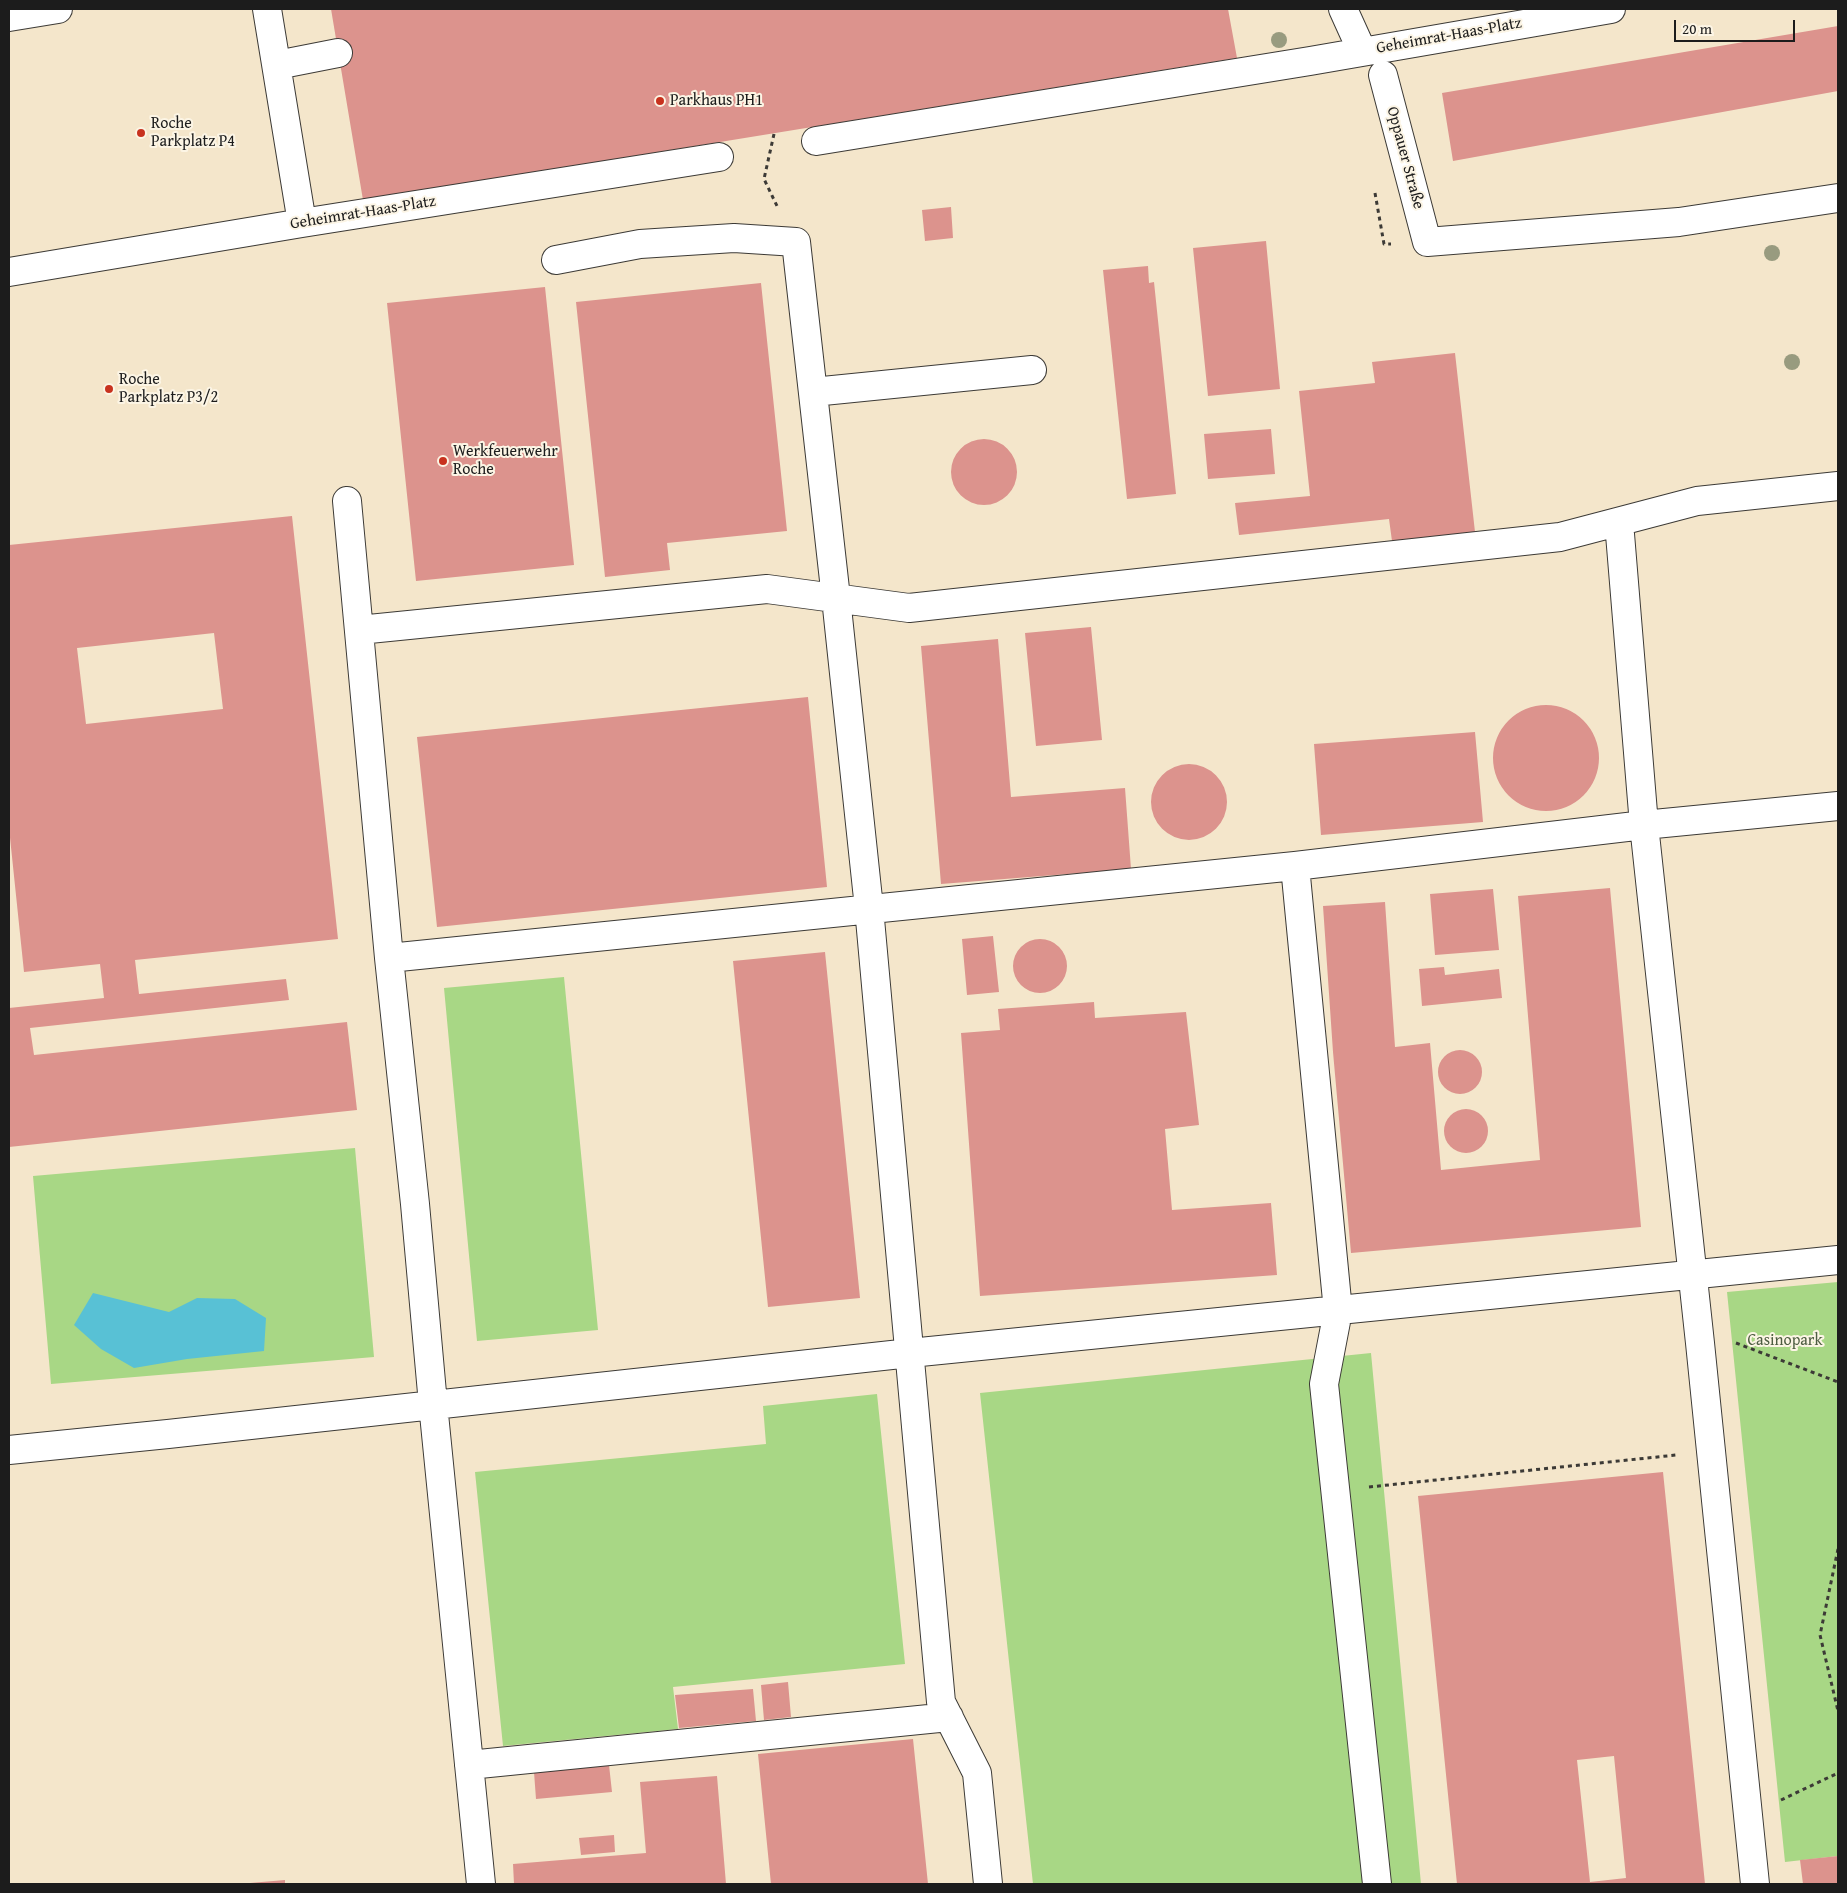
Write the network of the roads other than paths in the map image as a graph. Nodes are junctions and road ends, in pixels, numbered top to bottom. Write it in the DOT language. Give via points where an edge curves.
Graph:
graph roads {
  1 [pos="58,9"];
  2 [pos="267,9"];
  3 [pos="1343,9"];
  4 [pos="1612,9"];
  5 [pos="9,17"];
  6 [pos="1362,51"];
  7 [pos="338,53"];
  8 [pos="277,65"];
  9 [pos="1383,75"];
  10 [pos="816,142"];
  11 [pos="718,157"];
  12 [pos="1838,198"];
  13 [pos="302,223"];
  14 [pos="556,260"];
  15 [pos="9,272"];
  16 [pos="1032,370"];
  17 [pos="813,392"];
  18 [pos="1838,486"];
  19 [pos="347,501"];
  20 [pos="1619,522"];
  21 [pos="836,598"];
  22 [pos="358,630"];
  23 [pos="1838,806"];
  24 [pos="1644,825"];
  25 [pos="1295,866"];
  26 [pos="869,908"];
  27 [pos="389,958"];
  28 [pos="1838,1260"];
  29 [pos="1693,1275"];
  30 [pos="1338,1311"];
  31 [pos="910,1353"];
  32 [pos="433,1404"];
  33 [pos="9,1450"];
  34 [pos="949,1717"];
  35 [pos="469,1765"];
  36 [pos="481,1884"];
  37 [pos="988,1884"];
  38 [pos="1377,1884"];
  39 [pos="1755,1884"];
  1 -- 5 [label="street"];
  2 -- 8 [label="street"];
  3 -- 6 [label="street, Geheimrat-Haas-Platz"];
  4 -- 6 [label="street, Geheimrat-Haas-Platz"];
  6 -- 10 [label="street"];
  7 -- 8 [label="street"];
  8 -- 13 [label="street"];
  9 -- 12 [label="street, Oppauer Straße" via="1427,242 1680,222"];
  11 -- 13 [label="street, Geheimrat-Haas-Platz"];
  13 -- 15 [label="street, Geheimrat-Haas-Platz"];
  14 -- 17 [label="street" via="640,244 734,238 796,242"];
  16 -- 17 [label="street"];
  17 -- 21 [label="street"];
  18 -- 20 [label="street" via="1697,501"];
  19 -- 22 [label="street"];
  20 -- 21 [label="street" via="1560,537 910,608"];
  20 -- 24 [label="street"];
  21 -- 22 [label="street" via="767,589"];
  21 -- 26 [label="street"];
  22 -- 27 [label="street"];
  23 -- 24 [label="street"];
  24 -- 25 [label="street"];
  24 -- 29 [label="street"];
  25 -- 26 [label="street"];
  25 -- 30 [label="street"];
  26 -- 27 [label="street"];
  26 -- 31 [label="street"];
  27 -- 32 [label="street"];
  28 -- 29 [label="street"];
  29 -- 30 [label="street"];
  29 -- 39 [label="street"];
  30 -- 31 [label="street"];
  30 -- 38 [label="street" via="1324,1384"];
  31 -- 32 [label="street"];
  31 -- 34 [label="street" via="941,1702"];
  32 -- 33 [label="street"];
  32 -- 35 [label="street"];
  34 -- 35 [label="street"];
  34 -- 37 [label="street" via="976,1773"];
  35 -- 36 [label="street"];
}
